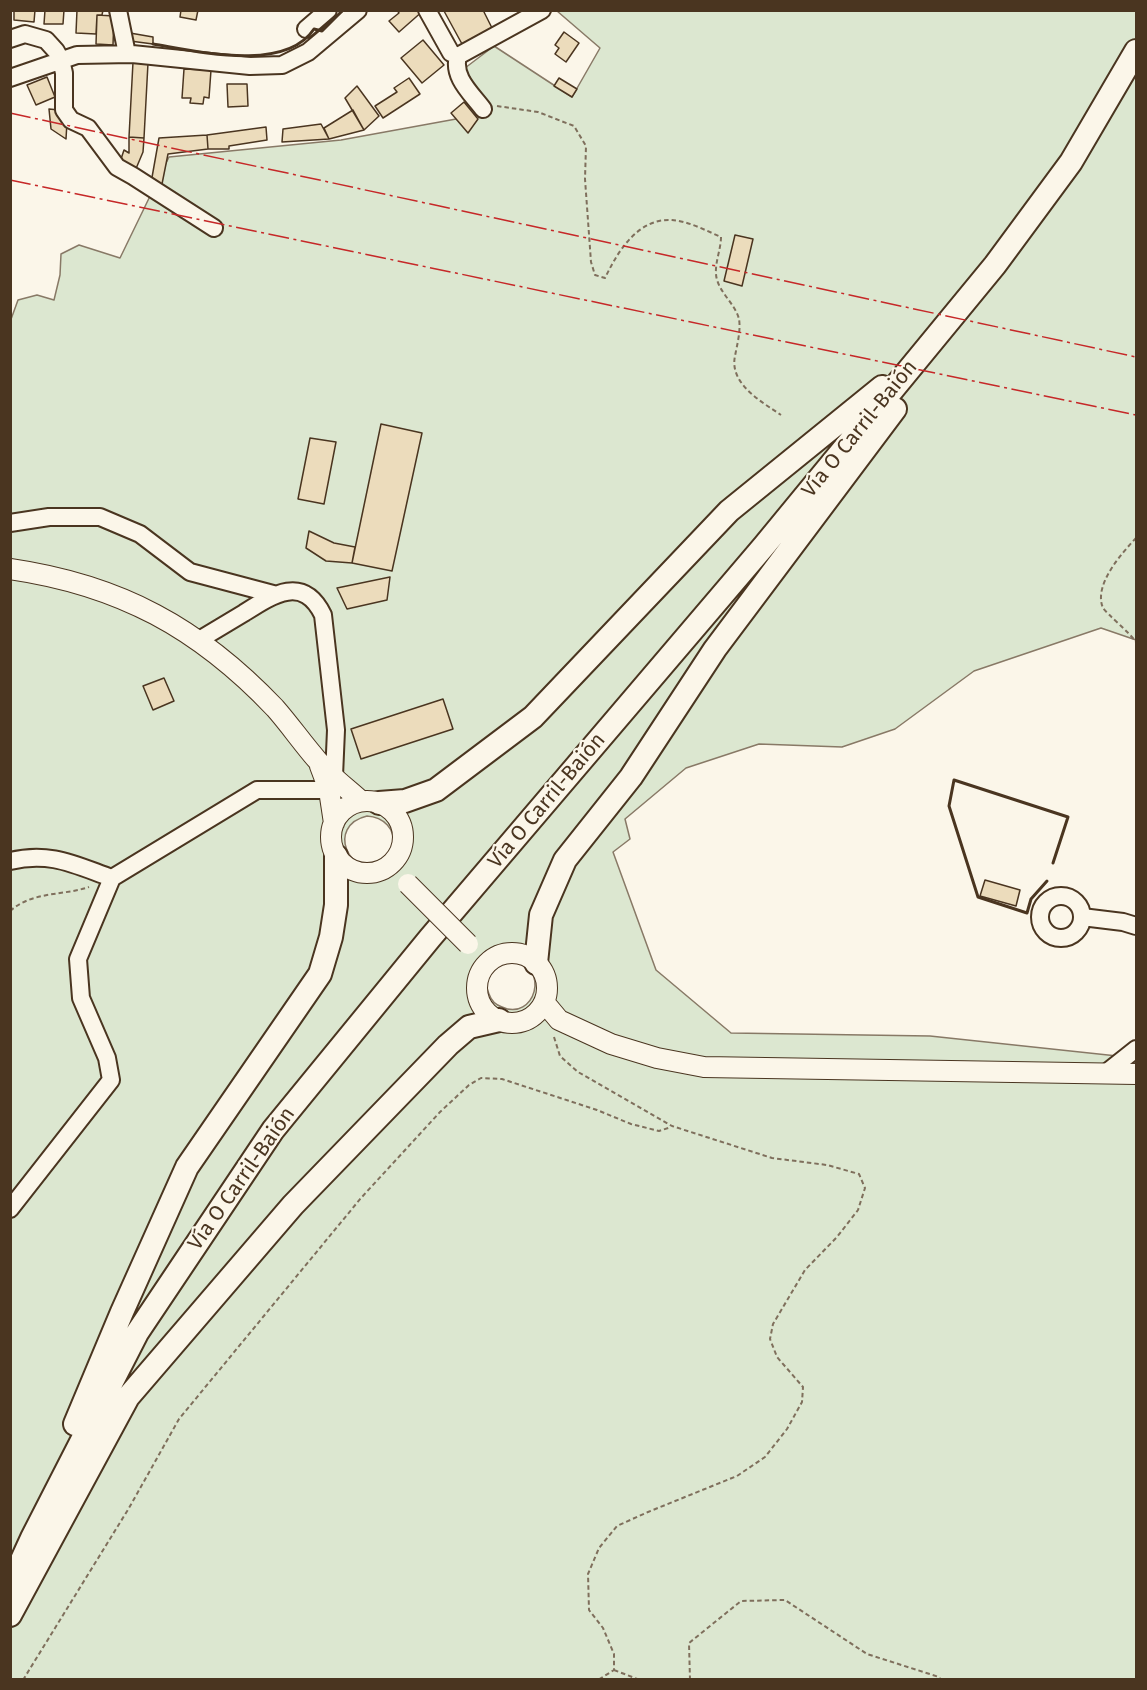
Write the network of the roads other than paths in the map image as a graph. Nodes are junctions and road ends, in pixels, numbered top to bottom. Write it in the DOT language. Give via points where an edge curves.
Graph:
graph roads {
  1 [pos="118,10"];
  2 [pos="328,10"];
  3 [pos="427,10"];
  4 [pos="542,10"];
  5 [pos="356,11"];
  6 [pos="306,29"];
  7 [pos="10,39"];
  8 [pos="1137,51"];
  9 [pos="127,54"];
  10 [pos="458,57"];
  11 [pos="61,60"];
  12 [pos="10,78"];
  13 [pos="483,109"];
  14 [pos="214,228"];
  15 [pos="995,265"];
  16 [pos="10,523"];
  17 [pos="10,569"];
  18 [pos="273,594"];
  19 [pos="199,640"];
  20 [pos="327,777"];
  21 [pos="370,802"];
  22 [pos="334,823"];
  23 [pos="336,856"];
  24 [pos="10,861"];
  25 [pos="389,866"];
  26 [pos="112,878"];
  27 [pos="1082,918"];
  28 [pos="1137,926"];
  29 [pos="489,961"];
  30 [pos="537,963"];
  31 [pos="544,1002"];
  32 [pos="499,1020"];
  33 [pos="1137,1049"];
  34 [pos="1107,1072"];
  35 [pos="1137,1074"];
  36 [pos="10,1209"];
  37 [pos="32,1538"];
  38 [pos="10,1586"];
  39 [pos="10,1615"];
  1 -- 9 [label="street"];
  2 -- 6 [label="street"];
  3 -- 10 [label="street" via="451,53"];
  4 -- 10 [label="street"];
  5 -- 9 [label="street" via="308,52 282,65 250,66"];
  7 -- 11 [label="street" via="25,34 46,40"];
  8 -- 15 [label="highway, Vía O Carril-Baión" via="1071,162"];
  9 -- 11 [label="street" via="77,55"];
  10 -- 13 [label="street" via="458,76"];
  11 -- 12 [label="street"];
  11 -- 14 [label="street" via="64,110 71,120 88,128 117,167"];
  15 -- 21 [label="highway" via="880,388 729,511 533,717 436,790 405,801"];
  15 -- 30 [label="highway" via="921,375 714,649 631,777 565,860 541,915"];
  15 -- 37 [label="highway, Vía O Carril-Baión" via="273,1130 137,1333"];
  16 -- 18 [label="street" via="49,517 100,517 140,534 190,572"];
  17 -- 19 [label="main road" via="60,578 113,594 168,620"];
  18 -- 19 [label="street"];
  18 -- 20 [label="street" via="292,591 306,595 317,603 323,615 336,730"];
  19 -- 20 [label="main road" via="276,710"];
  20 -- 21 [label="main road"];
  20 -- 22 [label="main road"];
  20 -- 26 [label="street" via="257,789"];
  21 -- 22 [label="main road" via="350,805"];
  21 -- 25 [label="main road" via="388,808 401,826 401,848"];
  22 -- 23 [label="main road" via="331,834"];
  23 -- 25 [label="main road" via="349,868 366,873"];
  23 -- 37 [label="highway" via="332,936 320,974 187,1167 109,1343"];
  24 -- 26 [label="street" via="55,858"];
  25 -- 29 [label="main road, bridge"];
  26 -- 36 [label="street" via="78,959 81,998 108,1058 111,1080"];
  27 -- 28 [label="street"];
  29 -- 30 [label="main road" via="518,953"];
  29 -- 32 [label="main road" via="478,978 478,998 490,1015"];
  30 -- 31 [label="main road" via="546,981"];
  31 -- 32 [label="main road" via="530,1018 520,1022"];
  31 -- 34 [label="main road" via="558,1020 612,1044 704,1067"];
  32 -- 39 [label="highway" via="469,1027 448,1045 293,1205 128,1396"];
  33 -- 34 [label="street"];
  34 -- 35 [label="main road"];
  37 -- 38 [label="highway, Vía O Carril-Baión"];
}
